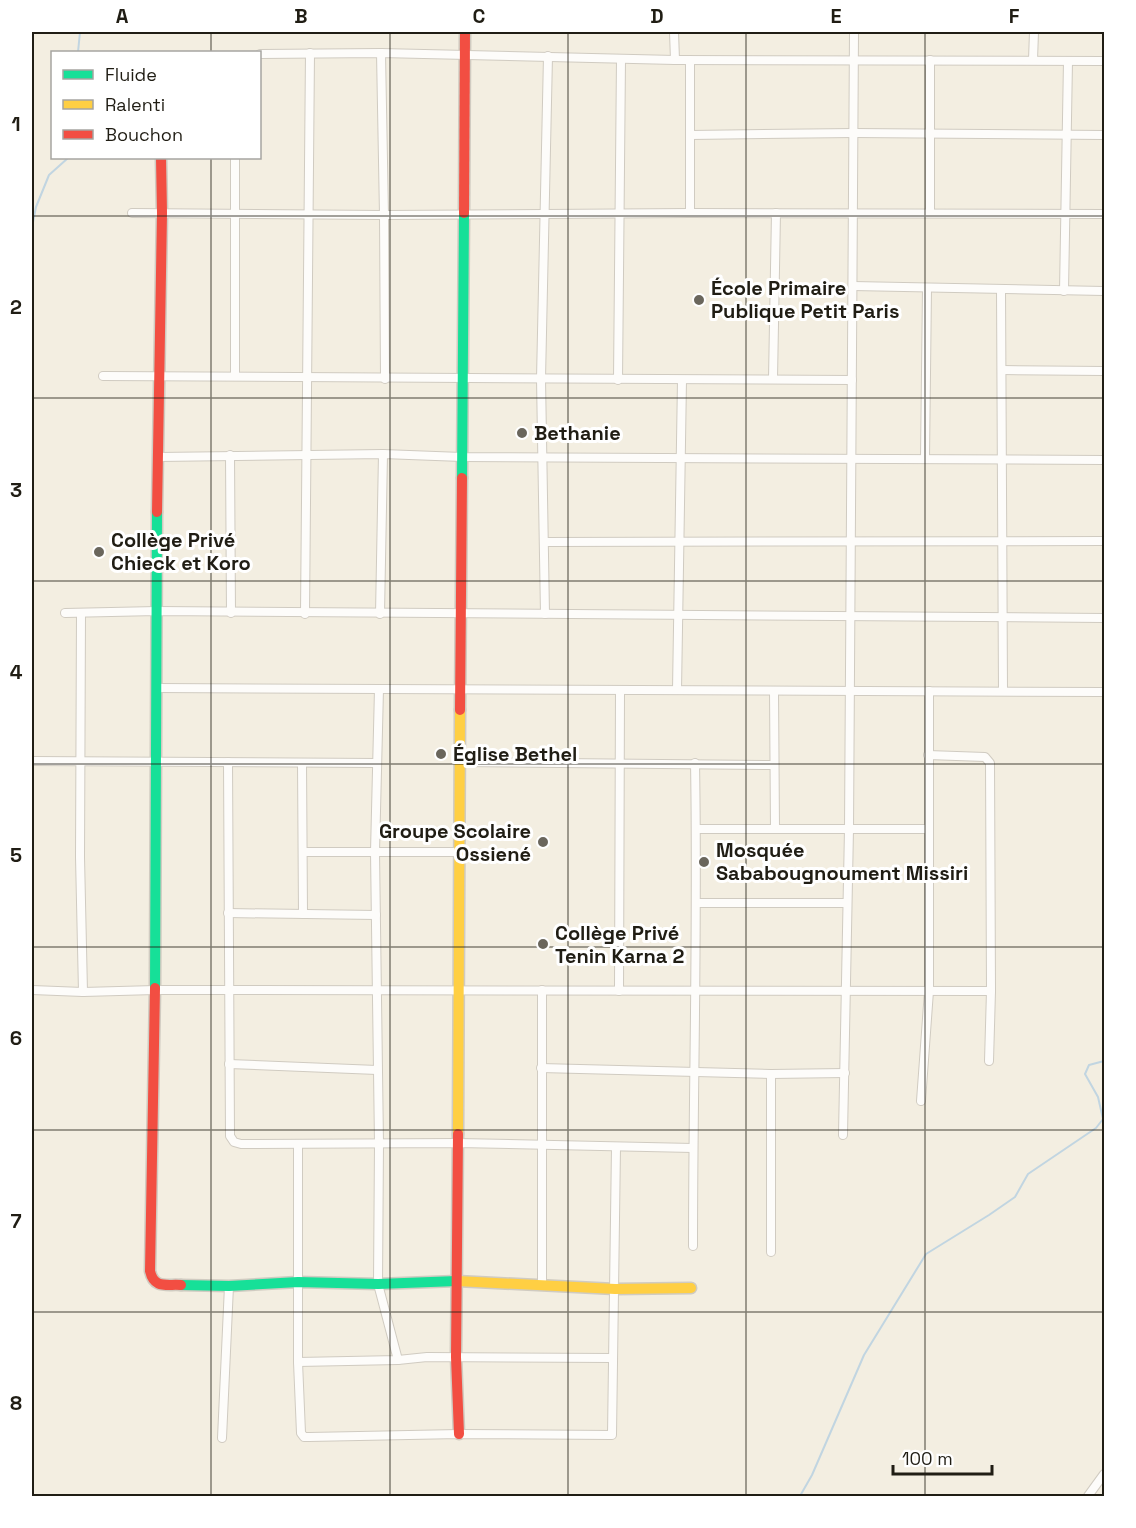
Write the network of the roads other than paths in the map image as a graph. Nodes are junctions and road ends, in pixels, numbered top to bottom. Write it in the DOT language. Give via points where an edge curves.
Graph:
graph roads {
  1 [pos="465,32"];
  2 [pos="674,32"];
  3 [pos="855,32"];
  4 [pos="1034,32"];
  5 [pos="381,52"];
  6 [pos="310,53"];
  7 [pos="261,54"];
  8 [pos="465,55"];
  9 [pos="548,56"];
  10 [pos="621,59"];
  11 [pos="675,60"];
  12 [pos="690,60"];
  13 [pos="854,60"];
  14 [pos="930,60"];
  15 [pos="1033,60"];
  16 [pos="1068,61"];
  17 [pos="1104,61"];
  18 [pos="854,133"];
  19 [pos="930,133"];
  20 [pos="690,135"];
  21 [pos="1066,135"];
  22 [pos="1104,135"];
  23 [pos="161,159"];
  24 [pos="235,159"];
  25 [pos="930,212"];
  26 [pos="132,213"];
  27 [pos="162,213"];
  28 [pos="690,213"];
  29 [pos="776,213"];
  30 [pos="854,213"];
  31 [pos="235,214"];
  32 [pos="464,214"];
  33 [pos="545,214"];
  34 [pos="620,214"];
  35 [pos="1065,214"];
  36 [pos="1104,214"];
  37 [pos="308,215"];
  38 [pos="384,215"];
  39 [pos="854,286"];
  40 [pos="927,288"];
  41 [pos="1001,290"];
  42 [pos="1064,291"];
  43 [pos="1104,291"];
  44 [pos="1002,370"];
  45 [pos="1104,371"];
  46 [pos="104,376"];
  47 [pos="158,376"];
  48 [pos="235,376"];
  49 [pos="306,376"];
  50 [pos="461,378"];
  51 [pos="385,379"];
  52 [pos="541,379"];
  53 [pos="773,379"];
  54 [pos="618,380"];
  55 [pos="682,380"];
  56 [pos="852,380"];
  57 [pos="383,454"];
  58 [pos="230,455"];
  59 [pos="307,456"];
  60 [pos="544,456"];
  61 [pos="681,456"];
  62 [pos="158,457"];
  63 [pos="462,457"];
  64 [pos="852,457"];
  65 [pos="925,458"];
  66 [pos="1002,460"];
  67 [pos="1104,460"];
  68 [pos="850,541"];
  69 [pos="1104,541"];
  70 [pos="544,542"];
  71 [pos="680,542"];
  72 [pos="1002,542"];
  73 [pos="157,611"];
  74 [pos="231,612"];
  75 [pos="66,613"];
  76 [pos="81,613"];
  77 [pos="305,614"];
  78 [pos="380,614"];
  79 [pos="462,614"];
  80 [pos="545,614"];
  81 [pos="678,616"];
  82 [pos="850,616"];
  83 [pos="1003,618"];
  84 [pos="1104,618"];
  85 [pos="157,688"];
  86 [pos="461,688"];
  87 [pos="379,689"];
  88 [pos="677,690"];
  89 [pos="851,690"];
  90 [pos="620,691"];
  91 [pos="774,691"];
  92 [pos="928,691"];
  93 [pos="1003,691"];
  94 [pos="1104,692"];
  95 [pos="928,755"];
  96 [pos="32,761"];
  97 [pos="82,762"];
  98 [pos="157,762"];
  99 [pos="228,762"];
  100 [pos="461,762"];
  101 [pos="302,763"];
  102 [pos="377,763"];
  103 [pos="695,763"];
  104 [pos="619,764"];
  105 [pos="773,765"];
  106 [pos="696,829"];
  107 [pos="775,829"];
  108 [pos="849,829"];
  109 [pos="928,829"];
  110 [pos="303,852"];
  111 [pos="375,852"];
  112 [pos="460,852"];
  113 [pos="696,903"];
  114 [pos="847,903"];
  115 [pos="228,913"];
  116 [pos="303,914"];
  117 [pos="376,915"];
  118 [pos="32,990"];
  119 [pos="155,990"];
  120 [pos="378,990"];
  121 [pos="459,990"];
  122 [pos="542,990"];
  123 [pos="228,991"];
  124 [pos="619,991"];
  125 [pos="846,991"];
  126 [pos="929,991"];
  127 [pos="991,991"];
  128 [pos="83,992"];
  129 [pos="696,992"];
  130 [pos="989,1061"];
  131 [pos="229,1064"];
  132 [pos="541,1068"];
  133 [pos="377,1070"];
  134 [pos="693,1071"];
  135 [pos="844,1073"];
  136 [pos="771,1074"];
  137 [pos="921,1101"];
  138 [pos="843,1135"];
  139 [pos="459,1143"];
  140 [pos="298,1144"];
  141 [pos="379,1144"];
  142 [pos="541,1145"];
  143 [pos="615,1147"];
  144 [pos="693,1148"];
  145 [pos="693,1246"];
  146 [pos="771,1252"];
  147 [pos="458,1281"];
  148 [pos="298,1282"];
  149 [pos="378,1284"];
  150 [pos="542,1285"];
  151 [pos="229,1286"];
  152 [pos="691,1288"];
  153 [pos="615,1289"];
  154 [pos="456,1357"];
  155 [pos="613,1358"];
  156 [pos="398,1360"];
  157 [pos="298,1362"];
  158 [pos="459,1434"];
  159 [pos="222,1438"];
  160 [pos="1104,1474"];
  161 [pos="1088,1497"];
  1 -- 8 [label="street"];
  2 -- 11 [label="street"];
  3 -- 13 [label="street"];
  4 -- 15 [label="street"];
  5 -- 6 [label="street"];
  5 -- 8 [label="street"];
  5 -- 38 [label="street"];
  6 -- 7 [label="street"];
  6 -- 37 [label="street"];
  8 -- 9 [label="street"];
  8 -- 32 [label="street"];
  9 -- 10 [label="street"];
  9 -- 33 [label="street"];
  10 -- 11 [label="street"];
  10 -- 34 [label="street"];
  11 -- 12 [label="street"];
  12 -- 13 [label="street"];
  12 -- 20 [label="street"];
  13 -- 14 [label="street"];
  13 -- 18 [label="street"];
  14 -- 15 [label="street"];
  14 -- 19 [label="street"];
  15 -- 16 [label="street"];
  16 -- 17 [label="street"];
  16 -- 21 [label="street"];
  18 -- 19 [label="street"];
  18 -- 20 [label="street"];
  18 -- 30 [label="street"];
  19 -- 21 [label="street"];
  19 -- 25 [label="street"];
  20 -- 28 [label="street"];
  21 -- 22 [label="street"];
  21 -- 35 [label="street"];
  23 -- 27 [label="street"];
  24 -- 31 [label="street"];
  25 -- 30 [label="street"];
  25 -- 35 [label="street"];
  26 -- 27 [label="street"];
  27 -- 31 [label="street"];
  27 -- 47 [label="street"];
  28 -- 29 [label="street"];
  28 -- 34 [label="street"];
  29 -- 30 [label="street"];
  29 -- 53 [label="street"];
  30 -- 39 [label="street"];
  31 -- 37 [label="street"];
  31 -- 48 [label="street"];
  32 -- 33 [label="street"];
  32 -- 38 [label="street"];
  32 -- 50 [label="street"];
  33 -- 34 [label="street"];
  33 -- 52 [label="street"];
  34 -- 54 [label="street"];
  35 -- 36 [label="street"];
  35 -- 42 [label="street"];
  37 -- 38 [label="street"];
  37 -- 49 [label="street"];
  38 -- 51 [label="street"];
  39 -- 40 [label="street"];
  39 -- 56 [label="street"];
  40 -- 41 [label="street"];
  40 -- 65 [label="street"];
  41 -- 42 [label="street"];
  41 -- 44 [label="street"];
  42 -- 43 [label="street"];
  44 -- 45 [label="street"];
  44 -- 66 [label="street"];
  46 -- 47 [label="street"];
  47 -- 48 [label="street"];
  47 -- 62 [label="street"];
  48 -- 49 [label="street"];
  49 -- 51 [label="street"];
  49 -- 59 [label="street"];
  50 -- 51 [label="street"];
  50 -- 52 [label="street"];
  50 -- 63 [label="street"];
  52 -- 54 [label="street"];
  52 -- 60 [label="street"];
  53 -- 55 [label="street"];
  53 -- 56 [label="street"];
  54 -- 55 [label="street"];
  55 -- 61 [label="street"];
  56 -- 64 [label="street"];
  57 -- 59 [label="street"];
  57 -- 63 [label="street"];
  57 -- 78 [label="street"];
  58 -- 59 [label="street"];
  58 -- 62 [label="street"];
  58 -- 74 [label="street"];
  59 -- 77 [label="street"];
  60 -- 61 [label="street"];
  60 -- 63 [label="street"];
  60 -- 70 [label="street"];
  61 -- 64 [label="street"];
  61 -- 71 [label="street"];
  62 -- 73 [label="street"];
  63 -- 79 [label="street"];
  64 -- 65 [label="street"];
  64 -- 68 [label="street"];
  65 -- 66 [label="street"];
  66 -- 67 [label="street"];
  66 -- 72 [label="street"];
  68 -- 71 [label="street"];
  68 -- 72 [label="street"];
  68 -- 82 [label="street"];
  69 -- 72 [label="street"];
  70 -- 71 [label="street"];
  70 -- 80 [label="street"];
  71 -- 81 [label="street"];
  72 -- 83 [label="street"];
  73 -- 74 [label="street"];
  73 -- 76 [label="street"];
  73 -- 85 [label="street"];
  74 -- 77 [label="street"];
  75 -- 76 [label="street"];
  76 -- 97 [label="street"];
  77 -- 78 [label="street"];
  78 -- 79 [label="street"];
  79 -- 80 [label="street"];
  79 -- 86 [label="street"];
  80 -- 81 [label="street"];
  81 -- 82 [label="street"];
  81 -- 88 [label="street"];
  82 -- 83 [label="street"];
  82 -- 89 [label="street"];
  83 -- 84 [label="street"];
  83 -- 93 [label="street"];
  85 -- 87 [label="street"];
  85 -- 98 [label="street"];
  86 -- 87 [label="street"];
  86 -- 90 [label="street"];
  86 -- 100 [label="street"];
  87 -- 102 [label="street"];
  88 -- 90 [label="street"];
  88 -- 91 [label="street"];
  89 -- 91 [label="street"];
  89 -- 92 [label="street"];
  89 -- 108 [label="street"];
  90 -- 104 [label="street"];
  91 -- 105 [label="street"];
  92 -- 93 [label="street"];
  92 -- 95 [label="street"];
  93 -- 94 [label="street"];
  95 -- 109 [label="street"];
  95 -- 127 [label="street" via="986,757 990,764"];
  96 -- 97 [label="street"];
  97 -- 98 [label="street"];
  97 -- 128 [label="street"];
  98 -- 99 [label="street"];
  98 -- 119 [label="street"];
  99 -- 101 [label="street"];
  99 -- 115 [label="street"];
  100 -- 104 [label="street"];
  100 -- 112 [label="street"];
  101 -- 102 [label="street"];
  101 -- 110 [label="street"];
  102 -- 111 [label="street"];
  103 -- 104 [label="street"];
  103 -- 105 [label="street"];
  103 -- 106 [label="street"];
  104 -- 124 [label="street"];
  105 -- 107 [label="street"];
  106 -- 107 [label="street"];
  106 -- 113 [label="street"];
  107 -- 108 [label="street"];
  108 -- 109 [label="street"];
  108 -- 114 [label="street"];
  109 -- 126 [label="street"];
  110 -- 111 [label="street"];
  110 -- 116 [label="street"];
  111 -- 112 [label="street"];
  111 -- 117 [label="street"];
  112 -- 121 [label="street"];
  113 -- 114 [label="street"];
  113 -- 129 [label="street"];
  114 -- 125 [label="street"];
  115 -- 116 [label="street"];
  115 -- 123 [label="street"];
  116 -- 117 [label="street"];
  117 -- 120 [label="street"];
  118 -- 128 [label="street"];
  119 -- 123 [label="street"];
  119 -- 128 [label="street"];
  119 -- 151 [label="street" via="152,1280 157,1284"];
  120 -- 121 [label="street"];
  120 -- 123 [label="street"];
  120 -- 133 [label="street"];
  121 -- 122 [label="street"];
  121 -- 139 [label="street"];
  122 -- 124 [label="street"];
  122 -- 132 [label="street"];
  123 -- 131 [label="street"];
  124 -- 129 [label="street"];
  125 -- 126 [label="street"];
  125 -- 129 [label="street"];
  125 -- 135 [label="street"];
  126 -- 127 [label="street"];
  126 -- 137 [label="street"];
  127 -- 130 [label="street"];
  129 -- 134 [label="street"];
  131 -- 133 [label="street"];
  131 -- 140 [label="street" via="230,1136 234,1142"];
  132 -- 134 [label="street"];
  132 -- 142 [label="street"];
  133 -- 141 [label="street"];
  134 -- 136 [label="street"];
  134 -- 144 [label="street"];
  135 -- 136 [label="street"];
  135 -- 138 [label="street"];
  136 -- 146 [label="street"];
  139 -- 141 [label="street"];
  139 -- 142 [label="street"];
  139 -- 147 [label="street"];
  140 -- 141 [label="street"];
  140 -- 148 [label="street"];
  141 -- 149 [label="street"];
  142 -- 143 [label="street"];
  142 -- 150 [label="street"];
  143 -- 144 [label="street"];
  143 -- 153 [label="street"];
  144 -- 145 [label="street"];
  147 -- 149 [label="street"];
  147 -- 150 [label="street"];
  147 -- 154 [label="street"];
  148 -- 149 [label="street"];
  148 -- 151 [label="street"];
  148 -- 157 [label="street"];
  149 -- 156 [label="street"];
  150 -- 153 [label="street"];
  151 -- 159 [label="street"];
  152 -- 153 [label="street"];
  153 -- 155 [label="street"];
  154 -- 155 [label="street"];
  154 -- 156 [label="street"];
  154 -- 158 [label="street"];
  155 -- 158 [label="street" via="612,1435"];
  156 -- 157 [label="street"];
  157 -- 158 [label="street" via="304,1437"];
  160 -- 161 [label="street"];
}
